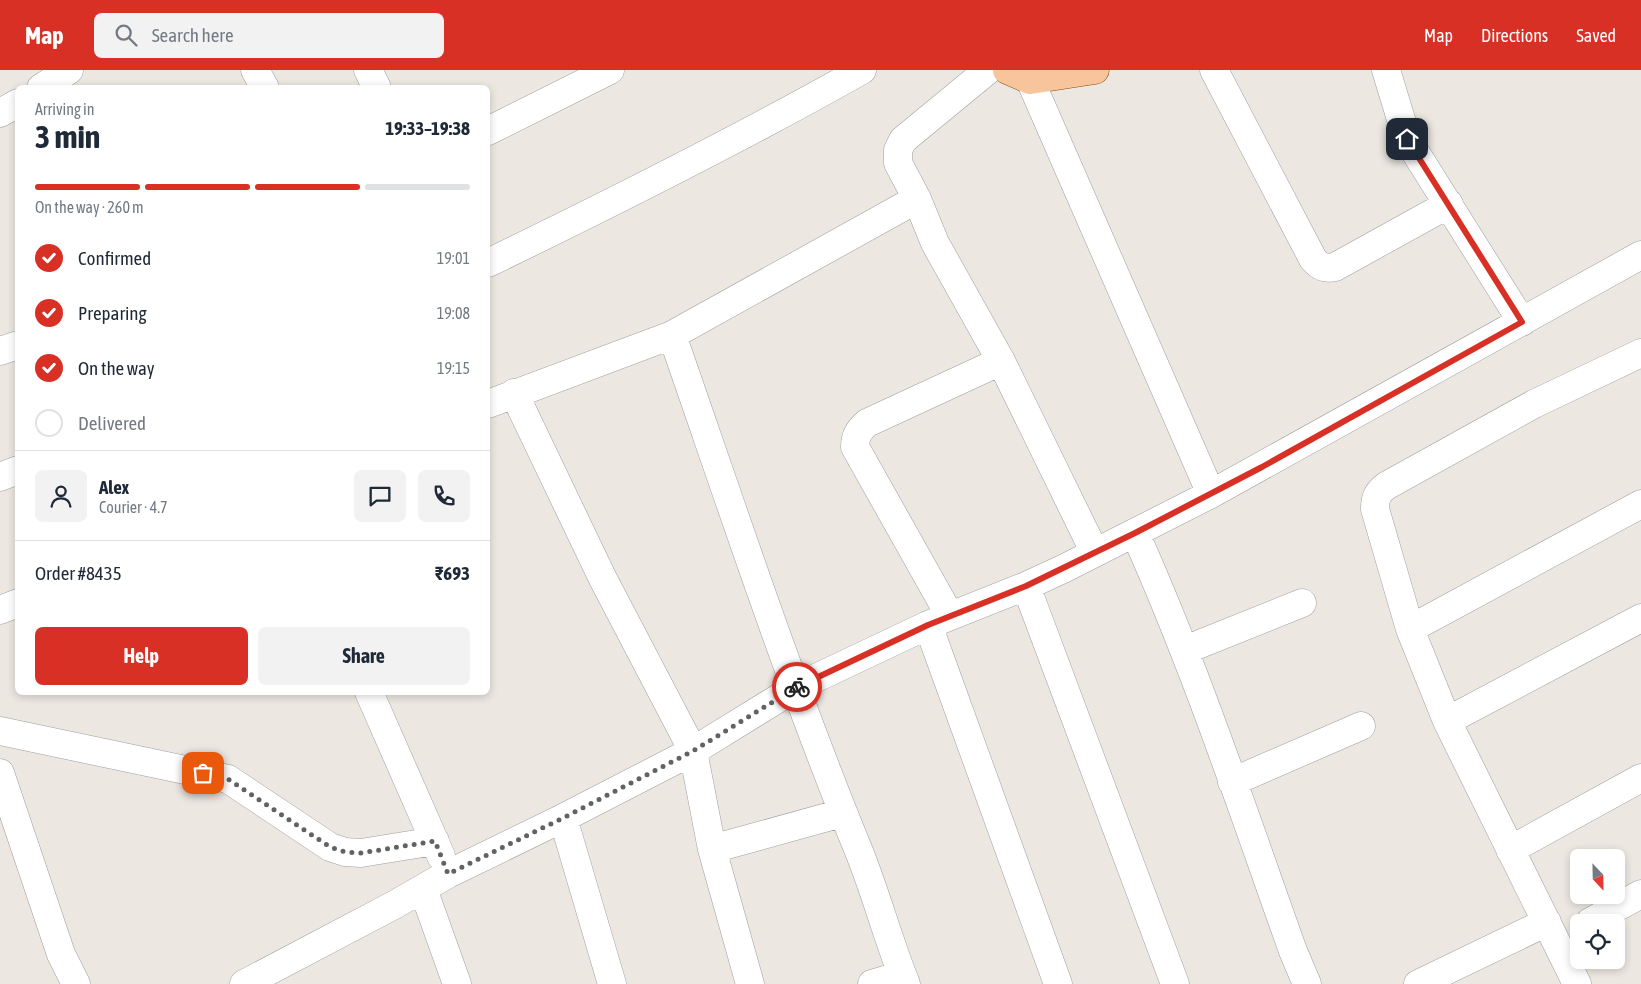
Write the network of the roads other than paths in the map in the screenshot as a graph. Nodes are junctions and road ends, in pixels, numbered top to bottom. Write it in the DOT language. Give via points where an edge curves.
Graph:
graph roads {
  1 [pos="69,70"];
  2 [pos="255,70"];
  3 [pos="368,70"];
  4 [pos="610,70"];
  5 [pos="862,70"];
  6 [pos="988,70"];
  7 [pos="1095,70"];
  8 [pos="1214,70"];
  9 [pos="1386,70"];
  10 [pos="1019,75"];
  11 [pos="46,85"];
  12 [pos="263,85"];
  13 [pos="376,85"];
  14 [pos="15,104"];
  15 [pos="0,114"];
  16 [pos="490,130"];
  17 [pos="917,199"];
  18 [pos="1449,204"];
  19 [pos="1641,255"];
  20 [pos="490,262"];
  21 [pos="1522,322"];
  22 [pos="672,335"];
  23 [pos="15,346"];
  24 [pos="0,351"];
  25 [pos="1641,353"];
  26 [pos="1001,361"];
  27 [pos="514,393"];
  28 [pos="490,403"];
  29 [pos="15,471"];
  30 [pos="0,477"];
  31 [pos="1211,494"];
  32 [pos="1641,504"];
  33 [pos="1135,533"];
  34 [pos="1095,553"];
  35 [pos="1026,586"];
  36 [pos="1302,603"];
  37 [pos="15,604"];
  38 [pos="0,610"];
  39 [pos="1641,618"];
  40 [pos="939,620"];
  41 [pos="1410,629"];
  42 [pos="1185,650"];
  43 [pos="795,688"];
  44 [pos="370,695"];
  45 [pos="1447,721"];
  46 [pos="1361,726"];
  47 [pos="0,731"];
  48 [pos="693,751"];
  49 [pos="0,773"];
  50 [pos="1641,778"];
  51 [pos="1232,782"];
  52 [pos="842,813"];
  53 [pos="563,818"];
  54 [pos="435,841"];
  55 [pos="712,850"];
  56 [pos="1510,850"];
  57 [pos="448,874"];
  58 [pos="423,889"];
  59 [pos="1641,894"];
  60 [pos="1605,914"];
  61 [pos="1561,931"];
  62 [pos="904,980"];
  63 [pos="76,984"];
  64 [pos="244,984"];
  65 [pos="457,984"];
  66 [pos="612,984"];
  67 [pos="750,984"];
  68 [pos="872,984"];
  69 [pos="1058,984"];
  70 [pos="1175,984"];
  71 [pos="1306,984"];
  72 [pos="1418,984"];
  73 [pos="1577,984"];
  1 -- 11 [label="street"];
  2 -- 12 [label="street"];
  3 -- 13 [label="street"];
  4 -- 16 [label="street"];
  5 -- 20 [label="street" via="647,186"];
  6 -- 17 [label="street" via="903,140 898,150 898,163"];
  7 -- 10 [label="main road"];
  8 -- 18 [label="street" via="1318,265 1326,269 1335,267"];
  9 -- 18 [label="street" via="1407,139"];
  10 -- 31 [label="street"];
  14 -- 15 [label="street"];
  17 -- 22 [label="street"];
  17 -- 26 [label="street" via="935,243"];
  18 -- 21 [label="street"];
  19 -- 21 [label="street"];
  21 -- 31 [label="street"];
  22 -- 27 [label="street"];
  22 -- 43 [label="street"];
  23 -- 24 [label="street"];
  25 -- 41 [label="street" via="1534,404 1378,492 1375,509"];
  26 -- 34 [label="street"];
  26 -- 40 [label="street" via="867,423 855,438 855,447"];
  27 -- 28 [label="street"];
  27 -- 48 [label="street" via="602,577"];
  29 -- 30 [label="street"];
  31 -- 33 [label="street"];
  32 -- 41 [label="street"];
  33 -- 34 [label="street"];
  33 -- 42 [label="street"];
  34 -- 35 [label="street"];
  35 -- 40 [label="street"];
  35 -- 70 [label="street"];
  36 -- 42 [label="street"];
  37 -- 38 [label="street"];
  39 -- 45 [label="street"];
  40 -- 43 [label="street"];
  40 -- 69 [label="street"];
  41 -- 45 [label="street"];
  42 -- 51 [label="street"];
  43 -- 48 [label="street"];
  43 -- 52 [label="street"];
  44 -- 54 [label="street"];
  45 -- 56 [label="street"];
  46 -- 51 [label="street"];
  47 -- 54 [label="street" via="228,779 330,847 345,852 361,853"];
  48 -- 53 [label="street"];
  48 -- 55 [label="street"];
  49 -- 63 [label="street" via="61,954"];
  50 -- 56 [label="street"];
  51 -- 71 [label="street"];
  52 -- 55 [label="street"];
  52 -- 62 [label="street"];
  53 -- 57 [label="street"];
  53 -- 66 [label="street"];
  54 -- 57 [label="street"];
  55 -- 67 [label="street"];
  56 -- 61 [label="street"];
  57 -- 58 [label="street"];
  58 -- 64 [label="street"];
  58 -- 65 [label="street"];
  59 -- 60 [label="street"];
  61 -- 72 [label="street"];
  61 -- 73 [label="street"];
  62 -- 68 [label="street"];
}
